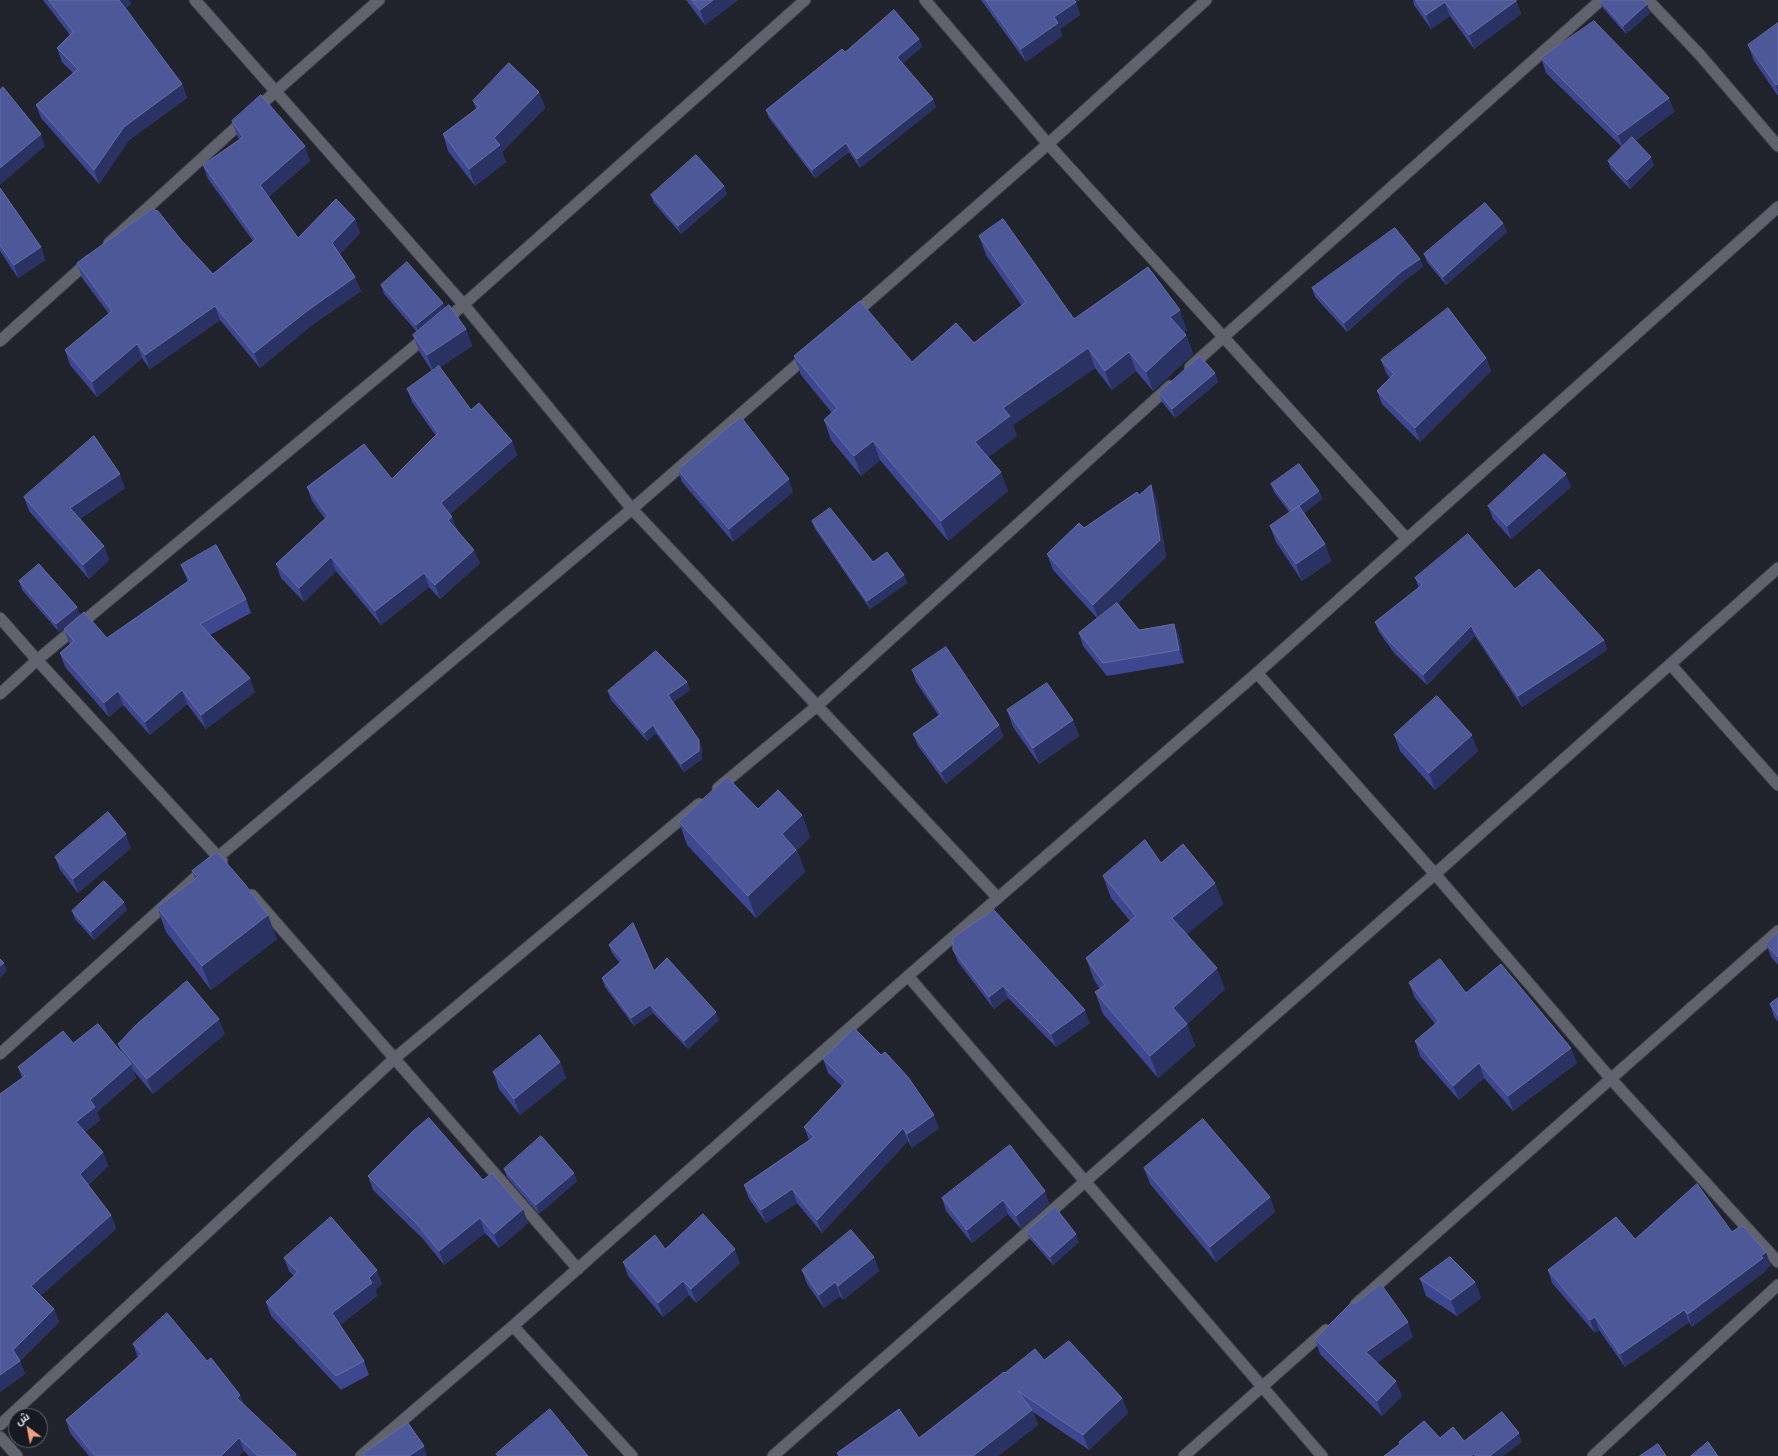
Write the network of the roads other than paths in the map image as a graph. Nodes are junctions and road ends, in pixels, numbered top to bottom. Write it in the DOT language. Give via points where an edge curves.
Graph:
graph roads {
  1 [pos="195,0"];
  2 [pos="379,0"];
  3 [pos="805,0"];
  4 [pos="925,0"];
  5 [pos="1206,0"];
  6 [pos="1601,0"];
  7 [pos="1648,0"];
  8 [pos="276,91"];
  9 [pos="1048,144"];
  10 [pos="1778,146"];
  11 [pos="1778,207"];
  12 [pos="464,305"];
  13 [pos="846,321"];
  14 [pos="1224,336"];
  15 [pos="0,341"];
  16 [pos="816,347"];
  17 [pos="632,509"];
  18 [pos="1407,539"];
  19 [pos="1778,568"];
  20 [pos="0,618"];
  21 [pos="37,660"];
  22 [pos="1671,665"];
  23 [pos="1257,673"];
  24 [pos="0,694"];
  25 [pos="817,706"];
  26 [pos="1778,785"];
  27 [pos="218,857"];
  28 [pos="228,869"];
  29 [pos="1436,874"];
  30 [pos="244,886"];
  31 [pos="998,898"];
  32 [pos="1778,931"];
  33 [pos="908,976"];
  34 [pos="0,1054"];
  35 [pos="395,1058"];
  36 [pos="1611,1079"];
  37 [pos="1085,1183"];
  38 [pos="1778,1262"];
  39 [pos="578,1269"];
  40 [pos="1778,1285"];
  41 [pos="1345,1314"];
  42 [pos="1333,1324"];
  43 [pos="513,1326"];
  44 [pos="1262,1387"];
  45 [pos="0,1425"];
  46 [pos="0,1437"];
  47 [pos="17,1456"];
  48 [pos="361,1456"];
  49 [pos="632,1456"];
  50 [pos="773,1456"];
  51 [pos="1184,1456"];
  52 [pos="1322,1456"];
  53 [pos="1593,1456"];
  1 -- 8 [label="street"];
  2 -- 8 [label="street"];
  3 -- 12 [label="street"];
  4 -- 9 [label="street"];
  5 -- 9 [label="street"];
  6 -- 14 [label="street"];
  7 -- 10 [label="street" via="1700,55"];
  8 -- 12 [label="street"];
  8 -- 15 [label="street"];
  9 -- 13 [label="street"];
  9 -- 14 [label="street"];
  11 -- 18 [label="street"];
  12 -- 17 [label="street"];
  12 -- 21 [label="street"];
  14 -- 18 [label="street"];
  14 -- 25 [label="street"];
  16 -- 17 [label="street"];
  17 -- 25 [label="street"];
  17 -- 27 [label="street"];
  18 -- 23 [label="street"];
  19 -- 22 [label="street"];
  20 -- 21 [label="street"];
  21 -- 24 [label="street"];
  21 -- 27 [label="street"];
  22 -- 26 [label="street"];
  22 -- 29 [label="street"];
  23 -- 29 [label="street"];
  23 -- 31 [label="street"];
  25 -- 31 [label="street"];
  25 -- 35 [label="street"];
  27 -- 28 [label="street"];
  27 -- 34 [label="street"];
  29 -- 36 [label="street"];
  29 -- 37 [label="street"];
  30 -- 35 [label="street"];
  31 -- 33 [label="street"];
  32 -- 36 [label="street"];
  33 -- 37 [label="street"];
  33 -- 39 [label="street"];
  35 -- 39 [label="street"];
  35 -- 45 [label="street"];
  36 -- 38 [label="street"];
  36 -- 41 [label="street"];
  37 -- 44 [label="street"];
  37 -- 50 [label="street"];
  39 -- 43 [label="street"];
  40 -- 53 [label="street"];
  42 -- 44 [label="street"];
  43 -- 48 [label="street"];
  43 -- 49 [label="street"];
  44 -- 51 [label="street"];
  44 -- 52 [label="street"];
  46 -- 47 [label="street"];
}
